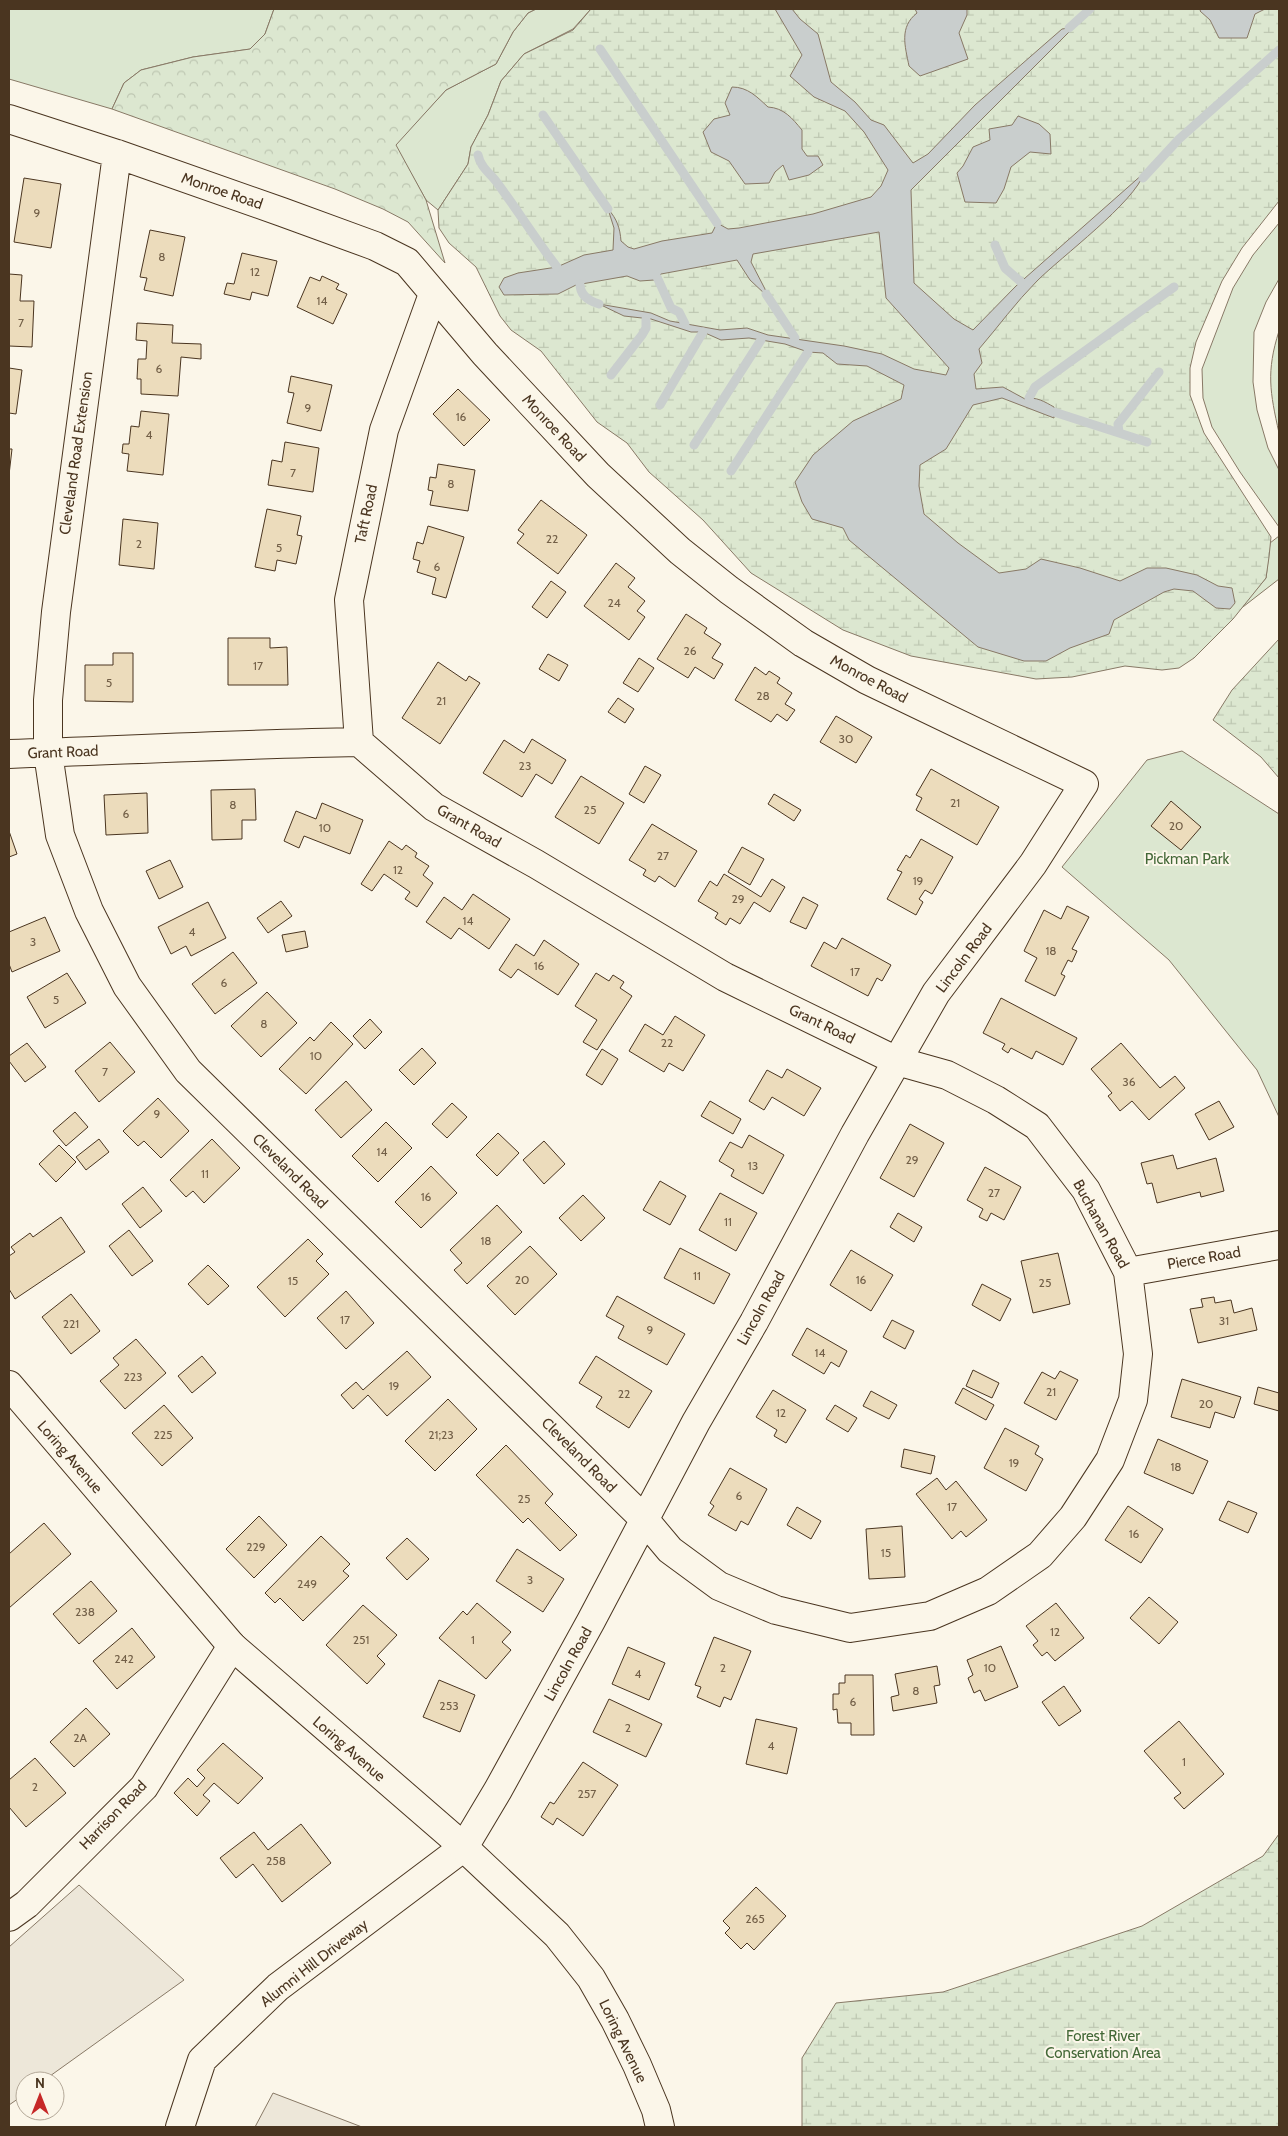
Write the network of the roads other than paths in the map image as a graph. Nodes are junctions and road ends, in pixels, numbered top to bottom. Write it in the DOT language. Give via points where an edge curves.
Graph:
graph roads {
  1 [pos="9,119"];
  2 [pos="118,154"];
  3 [pos="433,294"];
  4 [pos="359,742"];
  5 [pos="48,753"];
  6 [pos="9,754"];
  7 [pos="1084,784"];
  8 [pos="897,1061"];
  9 [pos="1279,1244"];
  10 [pos="1128,1272"];
  11 [pos="9,1385"];
  12 [pos="644,1520"];
  13 [pos="232,1646"];
  14 [pos="464,1847"];
  15 [pos="9,1917"];
  16 [pos="180,2127"];
  17 [pos="660,2127"];
  1 -- 2 [label="main road, Monroe Road"];
  2 -- 3 [label="main road, Monroe Road" via="375,246 407,262"];
  2 -- 5 [label="main road, Cleveland Road Extension" via="57,602 48,700"];
  3 -- 4 [label="main road, Taft Road" via="384,430 349,600"];
  3 -- 7 [label="main road, Monroe Road" via="598,475 680,551 729,590 803,643 867,680"];
  4 -- 5 [label="main road, Grant Road"];
  4 -- 8 [label="main road, Grant Road" via="434,807 725,977"];
  5 -- 6 [label="main road, Grant Road"];
  5 -- 12 [label="main road, Cleveland Road" via="60,835 89,911 127,986 188,1071"];
  7 -- 8 [label="main road, Lincoln Road" via="1033,864 936,993"];
  8 -- 10 [label="main road, Buchanan Road" via="947,1075 1037,1126 1086,1190"];
  8 -- 12 [label="main road, Lincoln Road"];
  9 -- 10 [label="main road, Pierce Road"];
  10 -- 12 [label="main road, Buchanan Road" via="1138,1354 1133,1400 1110,1460 1072,1517 1040,1555 988,1591 930,1616 850,1628 776,1610 719,1586 670,1550"];
  11 -- 13 [label="main road, Loring Avenue"];
  12 -- 14 [label="main road, Lincoln Road" via="536,1723"];
  13 -- 14 [label="main road, Loring Avenue"];
  13 -- 15 [label="main road, Harrison Road" via="144,1787 27,1904"];
  14 -- 16 [label="main road, Alumni Hill Driveway" via="278,1987 202,2060"];
  14 -- 17 [label="main road, Loring Avenue" via="557,1935 592,1978 637,2065"];
}
